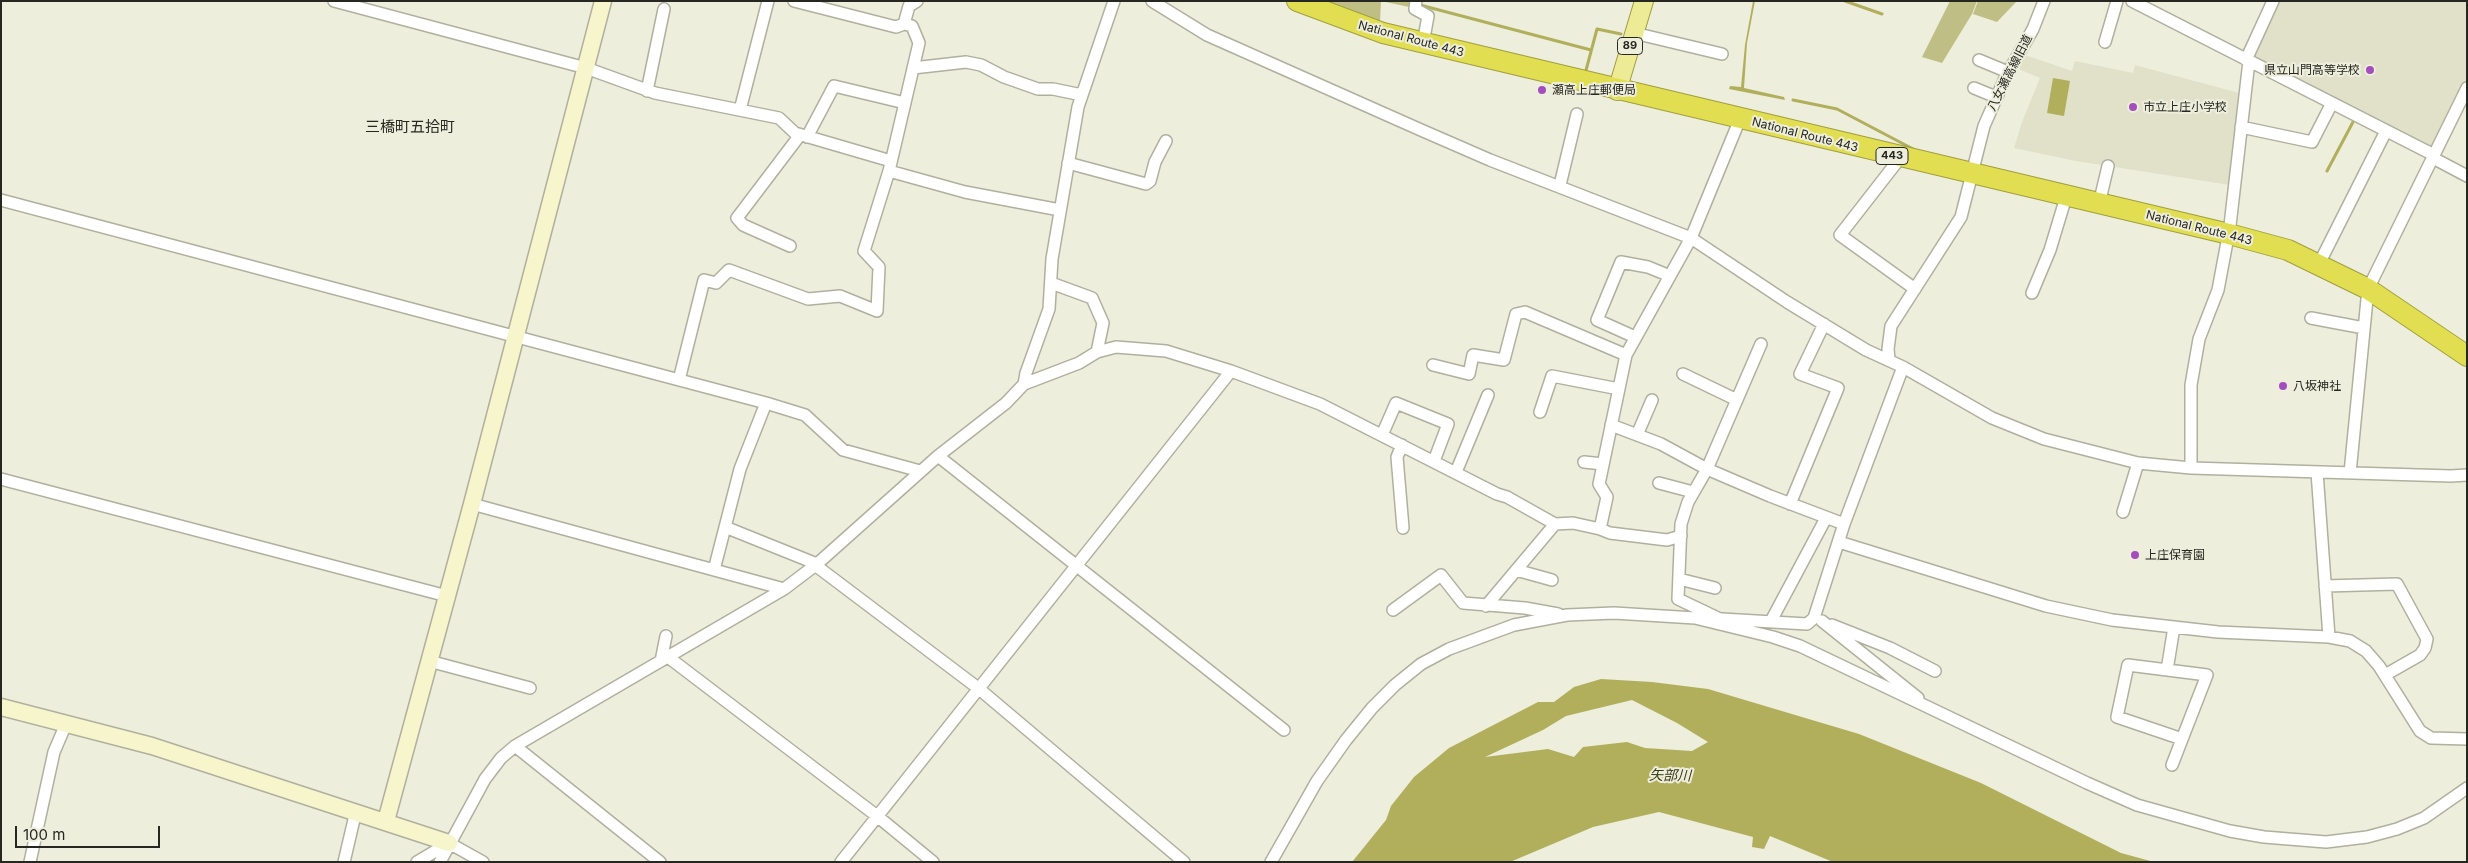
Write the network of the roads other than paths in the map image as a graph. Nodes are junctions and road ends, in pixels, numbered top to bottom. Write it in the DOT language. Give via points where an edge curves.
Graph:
graph roads {
  1 [pos="334,1"];
  2 [pos="603,1"];
  3 [pos="768,1"];
  4 [pos="794,1"];
  5 [pos="917,1"];
  6 [pos="1114,1"];
  7 [pos="1152,1"];
  8 [pos="1297,1"];
  9 [pos="1416,1"];
  10 [pos="1644,1"];
  11 [pos="2044,1"];
  12 [pos="2117,1"];
  13 [pos="2273,1"];
  14 [pos="2138,3"];
  15 [pos="664,10"];
  16 [pos="904,24"];
  17 [pos="1634,33"];
  18 [pos="1424,38"];
  19 [pos="2105,42"];
  20 [pos="1722,54"];
  21 [pos="1979,60"];
  22 [pos="2248,61"];
  23 [pos="586,68"];
  24 [pos="913,68"];
  25 [pos="2008,72"];
  26 [pos="1974,88"];
  27 [pos="2467,88"];
  28 [pos="647,90"];
  29 [pos="1617,91"];
  30 [pos="1082,95"];
  31 [pos="1996,97"];
  32 [pos="905,103"];
  33 [pos="2332,104"];
  34 [pos="740,110"];
  35 [pos="1577,114"];
  36 [pos="1740,119"];
  37 [pos="2241,127"];
  38 [pos="2386,131"];
  39 [pos="803,136"];
  40 [pos="1166,141"];
  41 [pos="2434,156"];
  42 [pos="1900,158"];
  43 [pos="1068,163"];
  44 [pos="890,166"];
  45 [pos="2108,166"];
  46 [pos="1973,175"];
  47 [pos="2467,176"];
  48 [pos="1560,185"];
  49 [pos="2066,197"];
  50 [pos="1,200"];
  51 [pos="2099,204"];
  52 [pos="1060,210"];
  53 [pos="1691,238"];
  54 [pos="2228,238"];
  55 [pos="790,246"];
  56 [pos="2322,258"];
  57 [pos="1670,276"];
  58 [pos="1051,283"];
  59 [pos="2368,288"];
  60 [pos="1915,289"];
  61 [pos="2032,293"];
  62 [pos="2311,318"];
  63 [pos="1824,324"];
  64 [pos="2364,328"];
  65 [pos="515,336"];
  66 [pos="1635,337"];
  67 [pos="1761,344"];
  68 [pos="1097,352"];
  69 [pos="1626,355"];
  70 [pos="2467,356"];
  71 [pos="1890,360"];
  72 [pos="1433,365"];
  73 [pos="1903,367"];
  74 [pos="1230,371"];
  75 [pos="1683,374"];
  76 [pos="679,380"];
  77 [pos="1024,384"];
  78 [pos="1619,389"];
  79 [pos="1488,395"];
  80 [pos="1652,400"];
  81 [pos="1736,400"];
  82 [pos="766,403"];
  83 [pos="1540,412"];
  84 [pos="1611,425"];
  85 [pos="1382,435"];
  86 [pos="1637,435"];
  87 [pos="1402,445"];
  88 [pos="938,456"];
  89 [pos="1434,461"];
  90 [pos="1584,462"];
  91 [pos="2138,462"];
  92 [pos="1603,464"];
  93 [pos="2191,468"];
  94 [pos="1707,469"];
  95 [pos="920,471"];
  96 [pos="1456,472"];
  97 [pos="2317,472"];
  98 [pos="2350,473"];
  99 [pos="2467,475"];
  100 [pos="1,479"];
  101 [pos="1659,482"];
  102 [pos="1693,492"];
  103 [pos="472,504"];
  104 [pos="1790,504"];
  105 [pos="2123,512"];
  106 [pos="1826,518"];
  107 [pos="1556,524"];
  108 [pos="1844,524"];
  109 [pos="725,527"];
  110 [pos="1403,528"];
  111 [pos="1600,528"];
  112 [pos="1681,536"];
  113 [pos="1839,542"];
  114 [pos="816,565"];
  115 [pos="1078,565"];
  116 [pos="714,570"];
  117 [pos="1516,570"];
  118 [pos="1679,579"];
  119 [pos="1552,580"];
  120 [pos="2325,586"];
  121 [pos="1715,588"];
  122 [pos="784,589"];
  123 [pos="447,596"];
  124 [pos="1486,606"];
  125 [pos="1393,610"];
  126 [pos="1567,615"];
  127 [pos="1818,620"];
  128 [pos="1722,621"];
  129 [pos="1771,621"];
  130 [pos="2174,627"];
  131 [pos="666,636"];
  132 [pos="2329,637"];
  133 [pos="664,659"];
  134 [pos="429,661"];
  135 [pos="2167,670"];
  136 [pos="1935,671"];
  137 [pos="2385,675"];
  138 [pos="530,688"];
  139 [pos="978,688"];
  140 [pos="1,707"];
  141 [pos="1928,707"];
  142 [pos="66,724"];
  143 [pos="1284,730"];
  144 [pos="2182,739"];
  145 [pos="2467,739"];
  146 [pos="515,746"];
  147 [pos="2172,765"];
  148 [pos="2467,788"];
  149 [pos="356,812"];
  150 [pos="877,816"];
  151 [pos="386,821"];
  152 [pos="448,843"];
  153 [pos="30,862"];
  154 [pos="344,862"];
  155 [pos="417,862"];
  156 [pos="440,862"];
  157 [pos="483,862"];
  158 [pos="660,862"];
  159 [pos="841,862"];
  160 [pos="933,862"];
  161 [pos="1184,862"];
  162 [pos="1271,862"];
  1 -- 23 [label="street"];
  2 -- 23 [label="street"];
  3 -- 34 [label="street"];
  4 -- 16 [label="street" via="896,27"];
  5 -- 16 [label="street" via="909,6"];
  6 -- 30 [label="street"];
  7 -- 48 [label="street" via="1207,35 1482,156"];
  8 -- 29 [label="highway, National Route 443 / 443" via="1383,34"];
  9 -- 18 [label="street" via="1415,9 1428,16"];
  10 -- 17 [label="main road, 89"];
  11 -- 25 [label="street, 八女瀬高線旧道" via="2033,29"];
  12 -- 19 [label="street"];
  13 -- 22 [label="street"];
  14 -- 22 [label="street"];
  15 -- 28 [label="street"];
  16 -- 24 [label="street" via="912,26 919,43"];
  17 -- 20 [label="street"];
  17 -- 29 [label="main road, 89"];
  21 -- 25 [label="street"];
  22 -- 33 [label="street"];
  22 -- 37 [label="street"];
  23 -- 28 [label="street"];
  23 -- 65 [label="street"];
  24 -- 30 [label="street" via="966,62 1038,89"];
  24 -- 32 [label="street"];
  25 -- 31 [label="street, 八女瀬高線旧道"];
  26 -- 31 [label="street"];
  27 -- 41 [label="street"];
  28 -- 34 [label="street"];
  29 -- 36 [label="highway, National Route 443 / 443"];
  30 -- 43 [label="street"];
  31 -- 46 [label="street, 八女瀬高線旧道" via="1984,126"];
  32 -- 39 [label="street" via="834,86"];
  32 -- 44 [label="street"];
  33 -- 37 [label="street" via="2312,142"];
  33 -- 38 [label="street"];
  34 -- 39 [label="street" via="779,118"];
  35 -- 48 [label="street"];
  36 -- 42 [label="highway, National Route 443 / 443"];
  36 -- 53 [label="street"];
  37 -- 54 [label="street"];
  38 -- 41 [label="street"];
  38 -- 56 [label="street"];
  39 -- 44 [label="street"];
  39 -- 55 [label="street" via="737,218 743,224"];
  40 -- 43 [label="street" via="1146,184"];
  41 -- 47 [label="street"];
  41 -- 59 [label="street"];
  42 -- 46 [label="highway, National Route 443 / 443"];
  42 -- 60 [label="street" via="1840,235"];
  43 -- 52 [label="street"];
  44 -- 52 [label="street" via="965,192"];
  44 -- 76 [label="street" via="864,251 879,267 877,311 840,296 808,299 729,270 716,283 704,280"];
  45 -- 51 [label="street"];
  46 -- 49 [label="highway, National Route 443 / 443"];
  46 -- 60 [label="street, 八女瀬高線旧道" via="1962,218"];
  48 -- 53 [label="street"];
  49 -- 51 [label="highway, National Route 443 / 443"];
  49 -- 61 [label="street" via="2050,250"];
  50 -- 65 [label="street"];
  51 -- 54 [label="highway, National Route 443 / 443"];
  52 -- 58 [label="street"];
  53 -- 57 [label="street"];
  53 -- 63 [label="street"];
  54 -- 59 [label="highway, National Route 443 / 443" via="2288,250"];
  54 -- 93 [label="street" via="2218,290 2199,339 2191,385"];
  57 -- 66 [label="street"];
  57 -- 66 [label="street" via="1648,267 1621,262 1596,320"];
  58 -- 68 [label="street" via="1092,298 1103,323"];
  58 -- 77 [label="street" via="1049,309"];
  59 -- 64 [label="street"];
  59 -- 70 [label="highway, National Route 443 / 443"];
  60 -- 71 [label="street, 八女瀬高線旧道" via="1891,326"];
  62 -- 64 [label="street"];
  63 -- 71 [label="street" via="1866,350"];
  63 -- 104 [label="street" via="1800,374 1838,388"];
  64 -- 98 [label="street"];
  65 -- 76 [label="street"];
  65 -- 103 [label="street"];
  66 -- 69 [label="street"];
  67 -- 81 [label="street"];
  68 -- 74 [label="street" via="1116,347 1166,351"];
  68 -- 77 [label="street" via="1079,363"];
  69 -- 72 [label="street" via="1525,312 1516,314 1504,360 1473,356 1469,374"];
  69 -- 78 [label="street"];
  71 -- 73 [label="street"];
  73 -- 91 [label="street" via="1992,418 2044,439"];
  73 -- 108 [label="street"];
  74 -- 85 [label="street" via="1320,404"];
  74 -- 115 [label="street"];
  75 -- 81 [label="street"];
  76 -- 82 [label="street"];
  77 -- 88 [label="street" via="1006,403"];
  78 -- 83 [label="street" via="1552,376"];
  78 -- 84 [label="street"];
  79 -- 96 [label="street"];
  80 -- 86 [label="street"];
  81 -- 94 [label="street"];
  82 -- 95 [label="street" via="805,415 843,450"];
  82 -- 109 [label="street" via="740,469"];
  84 -- 86 [label="street"];
  84 -- 92 [label="street"];
  85 -- 87 [label="street"];
  85 -- 89 [label="street" via="1396,403 1448,424"];
  86 -- 94 [label="street"];
  87 -- 89 [label="street"];
  87 -- 110 [label="street" via="1397,458"];
  88 -- 95 [label="street"];
  88 -- 115 [label="street"];
  89 -- 96 [label="street"];
  90 -- 92 [label="street"];
  91 -- 93 [label="street"];
  91 -- 105 [label="street"];
  92 -- 111 [label="street" via="1599,484 1606,497"];
  93 -- 97 [label="street"];
  94 -- 102 [label="street"];
  94 -- 104 [label="street"];
  95 -- 114 [label="street"];
  96 -- 107 [label="street"];
  97 -- 98 [label="street"];
  97 -- 120 [label="street"];
  98 -- 99 [label="street"];
  100 -- 123 [label="street"];
  101 -- 102 [label="street"];
  102 -- 112 [label="street" via="1681,524"];
  103 -- 116 [label="street"];
  103 -- 123 [label="street"];
  104 -- 106 [label="street"];
  106 -- 108 [label="street"];
  106 -- 129 [label="street"];
  107 -- 111 [label="street"];
  107 -- 117 [label="street"];
  108 -- 113 [label="street"];
  109 -- 114 [label="street"];
  109 -- 116 [label="street"];
  111 -- 112 [label="street" via="1610,533 1667,540"];
  112 -- 118 [label="street"];
  113 -- 127 [label="street"];
  113 -- 130 [label="street" via="2046,606 2112,620"];
  114 -- 122 [label="street"];
  114 -- 139 [label="street"];
  115 -- 139 [label="street"];
  115 -- 143 [label="street"];
  116 -- 122 [label="street"];
  117 -- 119 [label="street"];
  117 -- 124 [label="street"];
  118 -- 121 [label="street"];
  118 -- 128 [label="street" via="1678,599"];
  120 -- 132 [label="street"];
  120 -- 137 [label="street" via="2397,584 2427,639 2426,648 2420,655"];
  122 -- 133 [label="street"];
  123 -- 134 [label="street"];
  124 -- 125 [label="street" via="1463,603 1441,575"];
  124 -- 126 [label="street"];
  126 -- 128 [label="street" via="1648,614"];
  126 -- 162 [label="street" via="1514,625 1449,649 1421,664 1395,685 1340,748 1307,797"];
  127 -- 129 [label="street" via="1807,624"];
  127 -- 136 [label="street" via="1890,648"];
  127 -- 141 [label="street" via="1901,682"];
  128 -- 129 [label="street"];
  128 -- 141 [label="street" via="1800,646"];
  130 -- 132 [label="street"];
  130 -- 135 [label="street"];
  131 -- 133 [label="street"];
  132 -- 137 [label="street" via="2358,646"];
  133 -- 146 [label="street"];
  133 -- 150 [label="street"];
  134 -- 138 [label="street"];
  134 -- 151 [label="street"];
  135 -- 144 [label="street" via="2206,675"];
  135 -- 144 [label="street" via="2128,665 2117,717"];
  137 -- 145 [label="street" via="2420,731 2431,738"];
  139 -- 150 [label="street"];
  139 -- 161 [label="street"];
  140 -- 142 [label="street"];
  141 -- 148 [label="street" via="2137,804 2192,822 2264,837 2326,842 2367,837 2424,818"];
  142 -- 149 [label="street" via="152,746"];
  142 -- 153 [label="street" via="54,752"];
  144 -- 147 [label="street"];
  146 -- 152 [label="street" via="485,779"];
  146 -- 158 [label="street"];
  149 -- 151 [label="street"];
  149 -- 154 [label="street"];
  150 -- 159 [label="street"];
  150 -- 160 [label="street"];
  151 -- 152 [label="street"];
  152 -- 155 [label="street"];
  152 -- 156 [label="street"];
  152 -- 157 [label="street"];
}
